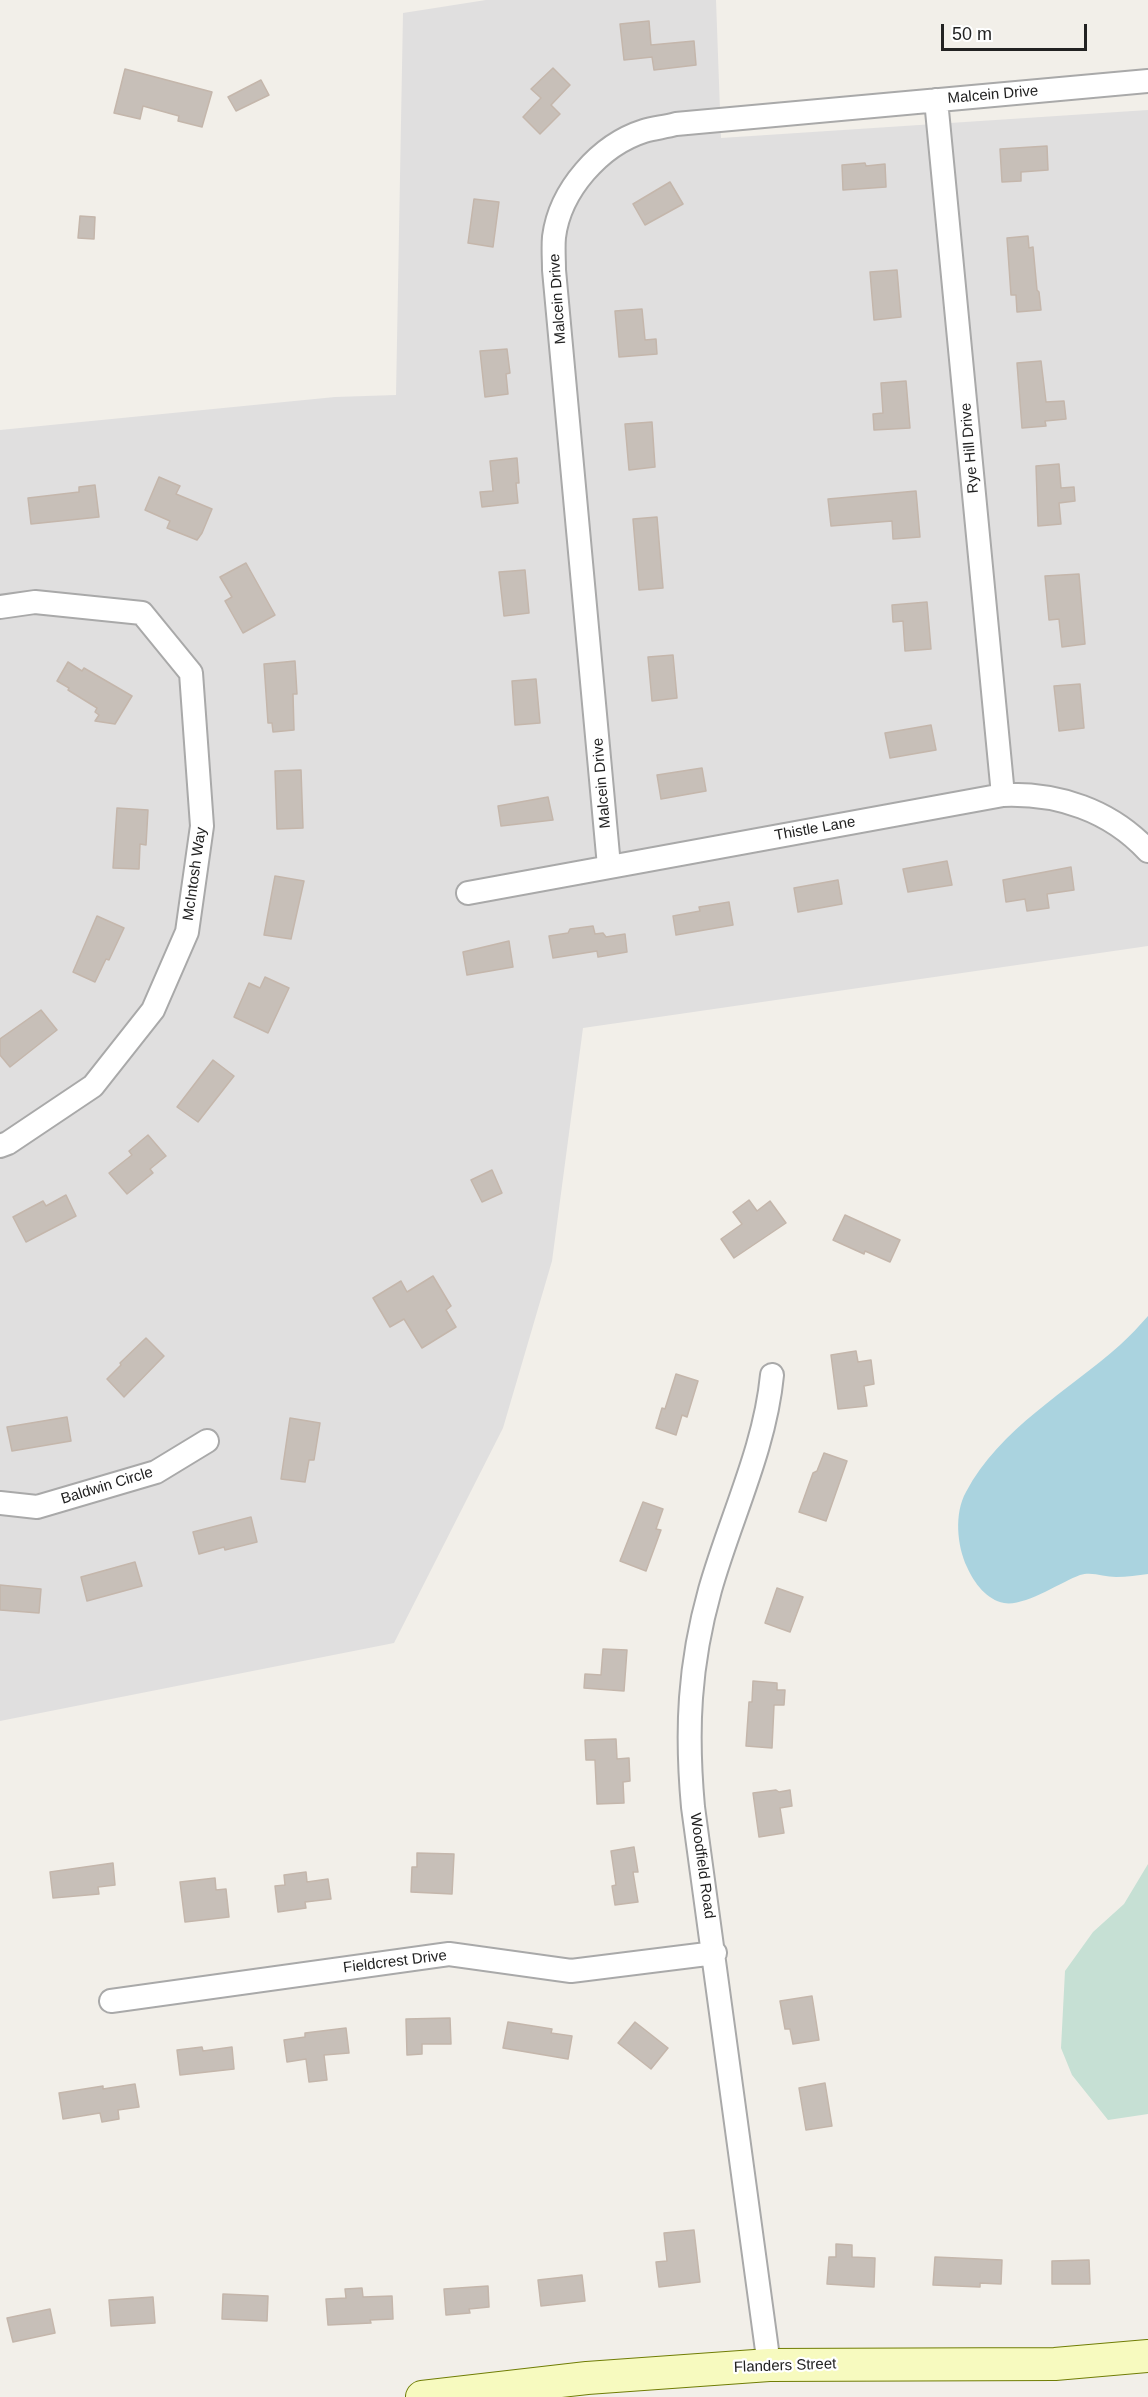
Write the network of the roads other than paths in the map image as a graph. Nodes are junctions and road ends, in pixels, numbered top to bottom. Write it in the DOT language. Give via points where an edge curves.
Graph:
graph roads {
  1 [pos="1148,81"];
  2 [pos="936,100"];
  3 [pos="0,607"];
  4 [pos="1003,795"];
  5 [pos="1148,851"];
  6 [pos="609,866"];
  7 [pos="468,893"];
  8 [pos="0,1146"];
  9 [pos="772,1375"];
  10 [pos="207,1441"];
  11 [pos="0,1503"];
  12 [pos="715,1953"];
  13 [pos="111,2001"];
  14 [pos="1148,2356"];
  15 [pos="770,2365"];
  16 [pos="422,2397"];
  1 -- 2 [label="street, Malcein Drive"];
  2 -- 4 [label="street, Rye Hill Drive"];
  2 -- 6 [label="street, Malcein Drive" via="676,124 643,132 612,146 584,171 565,201 555,236 554,270"];
  3 -- 8 [label="street, McIntosh Way" via="35,602 142,613 191,673 202,826 187,932 153,1010 93,1086"];
  4 -- 5 [label="street, Thistle Lane" via="1028,794 1088,808 1115,823"];
  4 -- 6 [label="street, Thistle Lane"];
  6 -- 7 [label="street, Thistle Lane"];
  9 -- 12 [label="street, Woodfield Road" via="769,1408 710,1590 691,1685 691,1789"];
  10 -- 11 [label="street, Baldwin Circle" via="156,1472 37,1507"];
  12 -- 13 [label="street, Fieldcrest Drive" via="571,1971 449,1954"];
  12 -- 15 [label="street, Woodfield Road"];
  14 -- 15 [label="street, Flanders Street" via="1055,2364"];
  15 -- 16 [label="street, Flanders Street" via="587,2378"];
}
